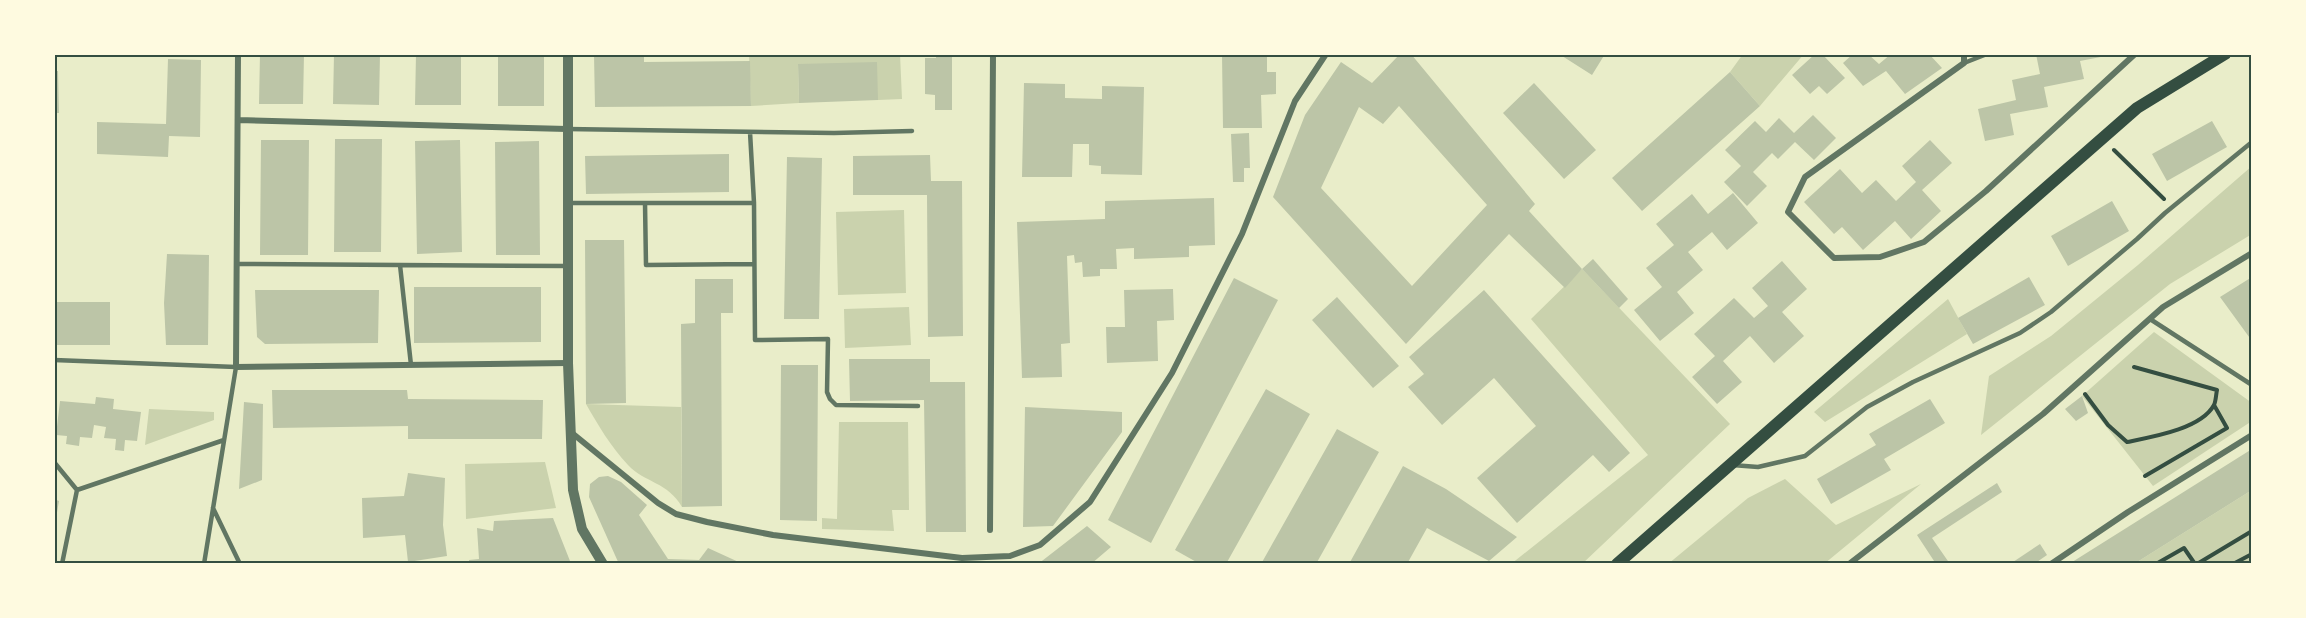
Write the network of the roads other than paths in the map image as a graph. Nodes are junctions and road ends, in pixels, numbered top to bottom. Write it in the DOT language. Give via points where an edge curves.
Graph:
graph roads {
  1 [pos="238,54"];
  2 [pos="568,54"];
  3 [pos="993,54"];
  4 [pos="1326,54"];
  5 [pos="1964,54"];
  6 [pos="1987,54"];
  7 [pos="2135,54"];
  8 [pos="2225,54"];
  9 [pos="1964,63"];
  10 [pos="238,120"];
  11 [pos="567,129"];
  12 [pos="912,131"];
  13 [pos="750,132"];
  14 [pos="2252,142"];
  15 [pos="568,203"];
  16 [pos="645,203"];
  17 [pos="754,204"];
  18 [pos="2252,252"];
  19 [pos="237,264"];
  20 [pos="754,264"];
  21 [pos="400,265"];
  22 [pos="568,266"];
  23 [pos="2150,319"];
  24 [pos="54,360"];
  25 [pos="568,363"];
  26 [pos="411,365"];
  27 [pos="236,367"];
  28 [pos="2252,386"];
  29 [pos="918,406"];
  30 [pos="572,433"];
  31 [pos="2252,435"];
  32 [pos="224,440"];
  33 [pos="54,462"];
  34 [pos="1730,465"];
  35 [pos="77,490"];
  36 [pos="213,508"];
  37 [pos="990,530"];
  38 [pos="62,564"];
  39 [pos="204,564"];
  40 [pos="240,564"];
  41 [pos="603,564"];
  42 [pos="1617,564"];
  43 [pos="1849,564"];
  44 [pos="2051,564"];
  1 -- 10 [label="street"];
  2 -- 11 [label="street"];
  3 -- 37 [label="street"];
  4 -- 30 [label="street" via="1295,101 1242,234 1172,373 1090,502 1040,545 1010,556 962,558 773,535 707,522 676,514 658,503"];
  5 -- 9 [label="street"];
  6 -- 9 [label="lane"];
  7 -- 9 [label="street" via="1986,191 1924,242 1880,256 1834,258 1788,212 1805,177"];
  8 -- 34 [label="main road" via="2137,108"];
  10 -- 11 [label="street"];
  10 -- 19 [label="street"];
  11 -- 13 [label="lane"];
  11 -- 15 [label="street"];
  12 -- 13 [label="lane"];
  13 -- 17 [label="lane"];
  14 -- 34 [label="lane" via="2051,312 2020,333 1867,407 1805,456 1758,467"];
  15 -- 16 [label="lane"];
  15 -- 22 [label="street"];
  16 -- 17 [label="lane"];
  16 -- 20 [label="lane" via="646,265"];
  17 -- 20 [label="lane"];
  18 -- 23 [label="street"];
  19 -- 21 [label="lane"];
  19 -- 27 [label="street"];
  20 -- 29 [label="lane" via="755,340 828,339 827,392 836,405"];
  21 -- 22 [label="lane"];
  21 -- 26 [label="lane"];
  22 -- 25 [label="street"];
  23 -- 28 [label="lane"];
  23 -- 43 [label="street" via="2043,414"];
  24 -- 27 [label="lane"];
  25 -- 26 [label="street"];
  25 -- 30 [label="street"];
  26 -- 27 [label="street"];
  27 -- 32 [label="lane"];
  30 -- 41 [label="street" via="573,490 582,529"];
  31 -- 44 [label="street"];
  32 -- 35 [label="lane"];
  32 -- 36 [label="lane"];
  33 -- 35 [label="lane"];
  34 -- 42 [label="main road"];
  35 -- 38 [label="lane"];
  36 -- 39 [label="lane"];
  36 -- 40 [label="lane"];
}
